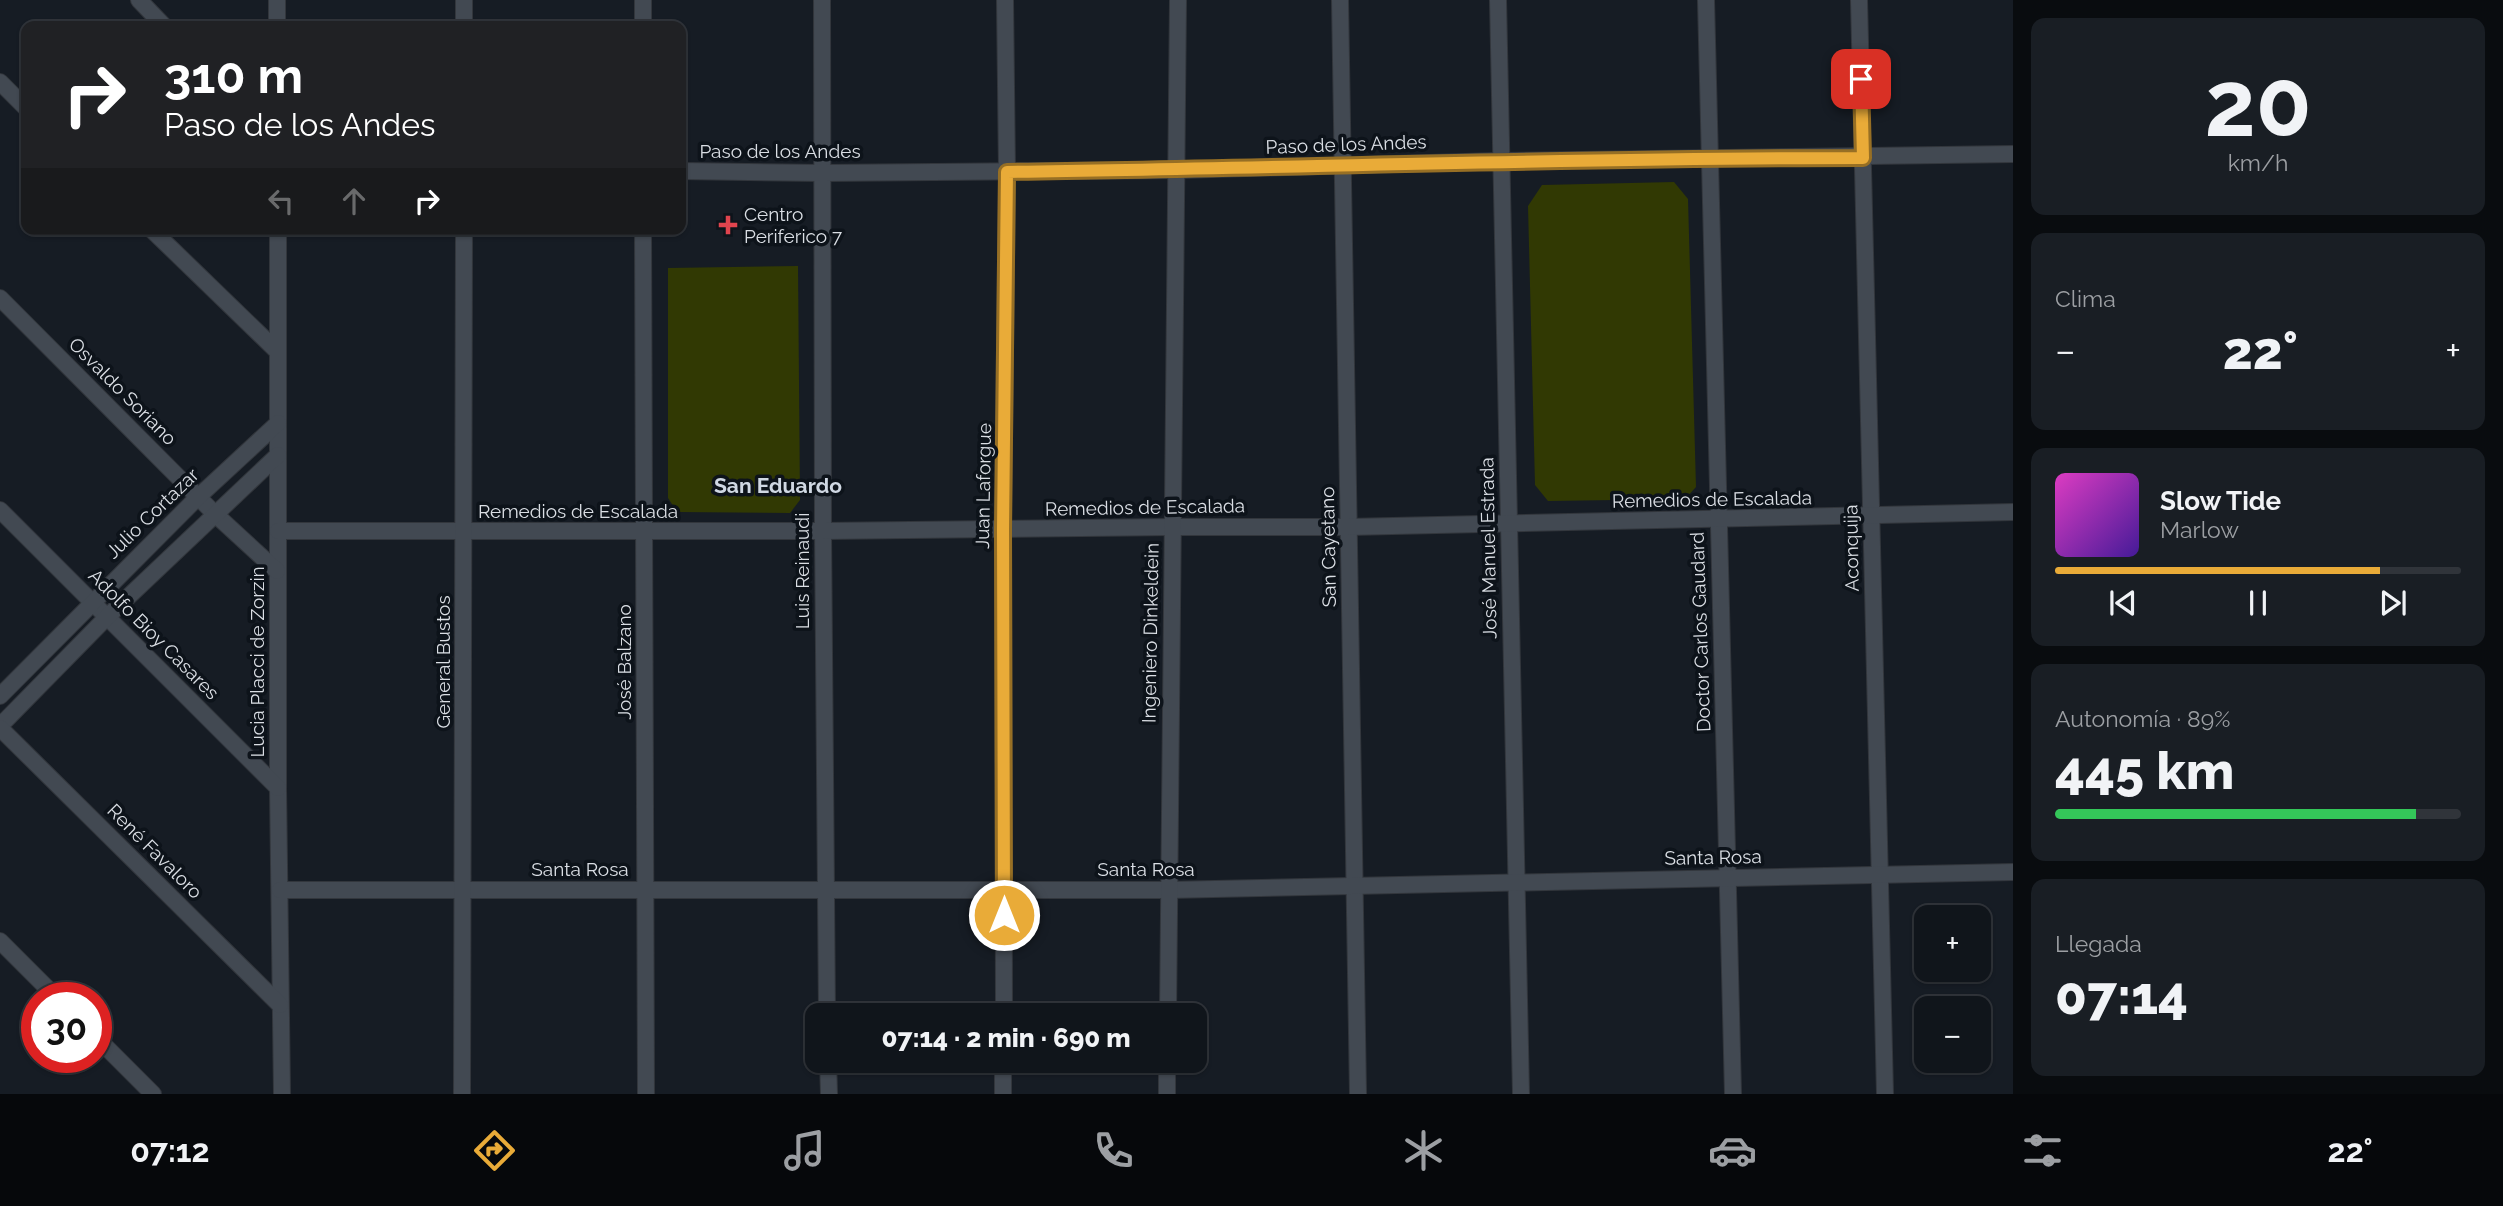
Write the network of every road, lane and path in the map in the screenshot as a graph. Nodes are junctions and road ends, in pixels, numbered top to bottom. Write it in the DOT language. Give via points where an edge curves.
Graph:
graph roads {
  1 [pos="139,0"];
  2 [pos="277,0"];
  3 [pos="464,0"];
  4 [pos="643,0"];
  5 [pos="822,0"];
  6 [pos="1005,0"];
  7 [pos="1178,0"];
  8 [pos="1340,0"];
  9 [pos="1497,0"];
  10 [pos="1706,0"];
  11 [pos="1859,0"];
  12 [pos="159,21"];
  13 [pos="277,21"];
  14 [pos="464,21"];
  15 [pos="643,21"];
  16 [pos="0,82"];
  17 [pos="21,103"];
  18 [pos="2013,154"];
  19 [pos="1710,158"];
  20 [pos="1863,158"];
  21 [pos="1500,160"];
  22 [pos="1344,164"];
  23 [pos="1178,170"];
  24 [pos="686,172"];
  25 [pos="1007,172"];
  26 [pos="823,173"];
  27 [pos="157,235"];
  28 [pos="278,235"];
  29 [pos="464,235"];
  30 [pos="643,235"];
  31 [pos="0,298"];
  32 [pos="277,351"];
  33 [pos="278,423"];
  34 [pos="278,455"];
  35 [pos="198,497"];
  36 [pos="0,510"];
  37 [pos="2013,512"];
  38 [pos="215,514"];
  39 [pos="1871,516"];
  40 [pos="1718,520"];
  41 [pos="1508,524"];
  42 [pos="1172,527"];
  43 [pos="1348,527"];
  44 [pos="1003,529"];
  45 [pos="644,530"];
  46 [pos="278,531"];
  47 [pos="822,531"];
  48 [pos="464,532"];
  49 [pos="277,571"];
  50 [pos="92,602"];
  51 [pos="107,617"];
  52 [pos="0,696"];
  53 [pos="0,727"];
  54 [pos="278,788"];
  55 [pos="2013,872"];
  56 [pos="1880,874"];
  57 [pos="1730,877"];
  58 [pos="1517,881"];
  59 [pos="1355,887"];
  60 [pos="280,890"];
  61 [pos="463,890"];
  62 [pos="646,890"];
  63 [pos="826,890"];
  64 [pos="1004,890"];
  65 [pos="1168,890"];
  66 [pos="0,941"];
  67 [pos="41,982"];
  68 [pos="828,1003"];
  69 [pos="1004,1003"];
  70 [pos="1168,1003"];
  71 [pos="280,1005"];
  72 [pos="112,1053"];
  73 [pos="828,1073"];
  74 [pos="1003,1073"];
  75 [pos="1167,1073"];
  76 [pos="281,1093"];
  77 [pos="153,1094"];
  78 [pos="462,1094"];
  79 [pos="646,1094"];
  80 [pos="829,1094"];
  81 [pos="1003,1094"];
  82 [pos="1167,1094"];
  83 [pos="1358,1094"];
  84 [pos="1521,1094"];
  85 [pos="1733,1094"];
  86 [pos="1885,1094"];
  1 -- 12 [label="street"];
  2 -- 13 [label="street"];
  3 -- 14 [label="street"];
  4 -- 15 [label="street"];
  5 -- 26 [label="street, Luis Reinaudi"];
  6 -- 25 [label="street, Juan Laforgue"];
  7 -- 23 [label="street, Ingeniero Dinkeldein"];
  8 -- 22 [label="street, San Cayetano"];
  9 -- 21 [label="street, José Manuel Estrada"];
  10 -- 19 [label="street, Doctor Carlos Gaudard"];
  11 -- 20 [label="street, Aconquija"];
  16 -- 17 [label="street"];
  18 -- 20 [label="street, Paso de los Andes"];
  19 -- 20 [label="street, Paso de los Andes"];
  19 -- 21 [label="street, Paso de los Andes"];
  19 -- 40 [label="street, Doctor Carlos Gaudard"];
  20 -- 39 [label="street, Aconquija"];
  21 -- 22 [label="street, Paso de los Andes"];
  21 -- 41 [label="street, José Manuel Estrada"];
  22 -- 23 [label="street, Paso de los Andes"];
  22 -- 43 [label="street, San Cayetano"];
  23 -- 25 [label="street, Paso de los Andes"];
  23 -- 42 [label="street, Ingeniero Dinkeldein"];
  24 -- 26 [label="street, Paso de los Andes"];
  25 -- 26 [label="street, Paso de los Andes"];
  25 -- 44 [label="street, Juan Laforgue"];
  26 -- 47 [label="street, Luis Reinaudi"];
  27 -- 32 [label="street"];
  28 -- 32 [label="street, Lucia Placci de Zorzin"];
  29 -- 48 [label="street, General Bustos"];
  30 -- 45 [label="street, José Balzano"];
  31 -- 35 [label="street, Osvaldo Soriano"];
  32 -- 33 [label="street, Lucia Placci de Zorzin"];
  33 -- 34 [label="street, Lucia Placci de Zorzin"];
  33 -- 35 [label="street, Julio Cortazar"];
  34 -- 38 [label="street"];
  34 -- 46 [label="street, Lucia Placci de Zorzin"];
  35 -- 38 [label="street, Osvaldo Soriano"];
  35 -- 50 [label="street, Julio Cortazar"];
  36 -- 50 [label="street, Adolfo Bioy Casares"];
  37 -- 39 [label="street, Remedios de Escalada"];
  38 -- 49 [label="street, Osvaldo Soriano"];
  38 -- 51 [label="street"];
  39 -- 40 [label="street, Remedios de Escalada"];
  39 -- 56 [label="street, Aconquija"];
  40 -- 41 [label="street, Remedios de Escalada"];
  40 -- 57 [label="street, Doctor Carlos Gaudard"];
  41 -- 43 [label="street, Remedios de Escalada"];
  41 -- 58 [label="street, José Manuel Estrada"];
  42 -- 43 [label="street, Remedios de Escalada"];
  42 -- 44 [label="street, Remedios de Escalada"];
  42 -- 65 [label="street, Ingeniero Dinkeldein"];
  43 -- 59 [label="street, San Cayetano"];
  44 -- 47 [label="street, Remedios de Escalada"];
  44 -- 64 [label="street, Juan Laforgue"];
  45 -- 47 [label="street, Remedios de Escalada"];
  45 -- 48 [label="street, Remedios de Escalada"];
  45 -- 62 [label="street, José Balzano"];
  46 -- 48 [label="street, Remedios de Escalada"];
  46 -- 49 [label="street, Lucia Placci de Zorzin"];
  47 -- 63 [label="street, Luis Reinaudi"];
  48 -- 61 [label="street, General Bustos"];
  49 -- 54 [label="street, Lucia Placci de Zorzin"];
  50 -- 51 [label="street, Adolfo Bioy Casares"];
  50 -- 52 [label="street, Julio Cortazar"];
  51 -- 53 [label="street"];
  51 -- 54 [label="street, Adolfo Bioy Casares"];
  53 -- 71 [label="street, René Favaloro"];
  54 -- 60 [label="street, Lucia Placci de Zorzin"];
  55 -- 56 [label="street, Santa Rosa"];
  56 -- 57 [label="street, Santa Rosa"];
  56 -- 86 [label="street, Aconquija"];
  57 -- 58 [label="street, Santa Rosa"];
  57 -- 85 [label="street, Doctor Carlos Gaudard"];
  58 -- 59 [label="street, Santa Rosa"];
  58 -- 84 [label="street, José Manuel Estrada"];
  59 -- 65 [label="street, Santa Rosa"];
  59 -- 83 [label="street, San Cayetano"];
  60 -- 61 [label="street, Santa Rosa"];
  60 -- 71 [label="street, Lucia Placci de Zorzin"];
  61 -- 62 [label="street, Santa Rosa"];
  61 -- 78 [label="street, General Bustos"];
  62 -- 63 [label="street, Santa Rosa"];
  62 -- 79 [label="street, José Balzano"];
  63 -- 64 [label="street, Santa Rosa"];
  63 -- 68 [label="street, Luis Reinaudi"];
  64 -- 65 [label="street, Santa Rosa"];
  64 -- 69 [label="street, Juan Laforgue"];
  65 -- 70 [label="street, Ingeniero Dinkeldein"];
  66 -- 67 [label="street"];
  71 -- 76 [label="street, Lucia Placci de Zorzin"];
  72 -- 77 [label="street"];
  73 -- 80 [label="street"];
  74 -- 81 [label="street"];
  75 -- 82 [label="street"];
}
